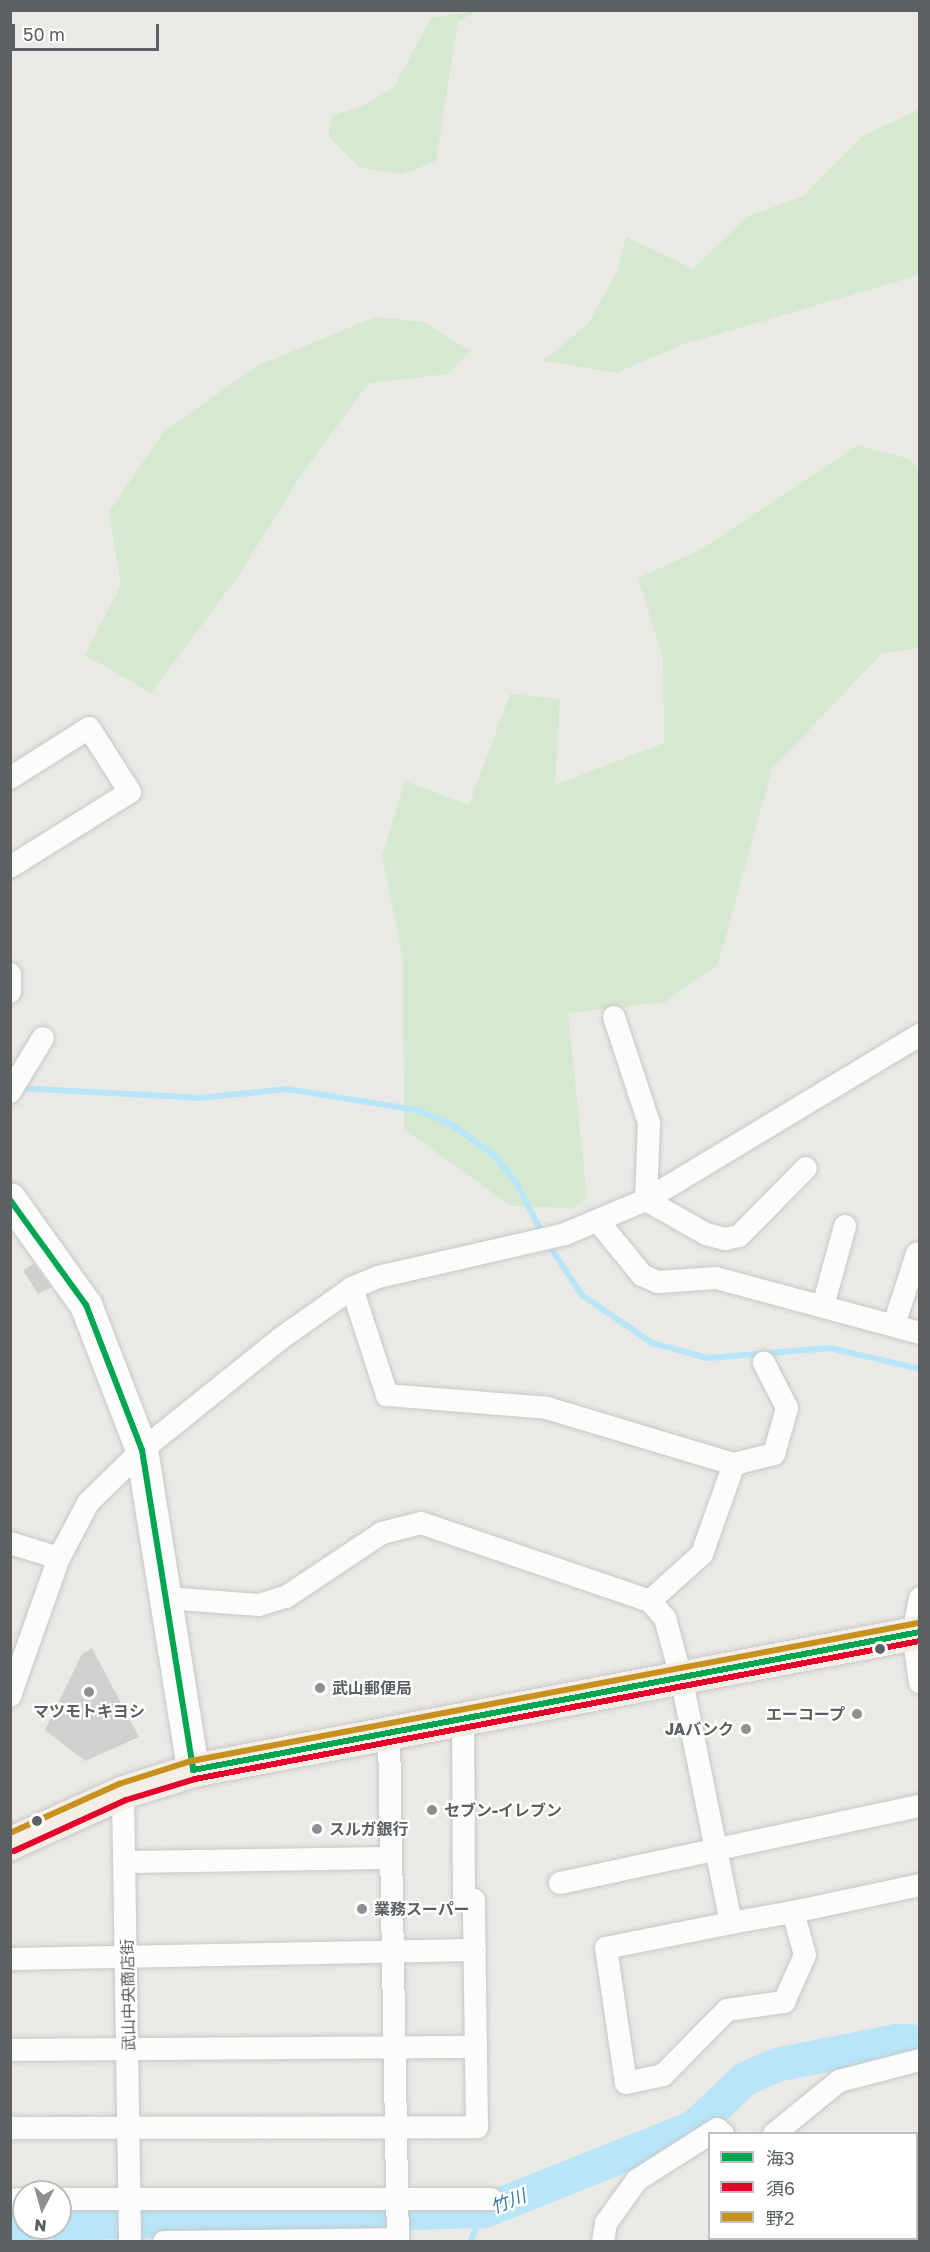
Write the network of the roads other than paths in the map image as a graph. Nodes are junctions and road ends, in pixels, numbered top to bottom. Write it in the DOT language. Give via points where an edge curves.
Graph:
graph roads {
  1 [pos="10,778"];
  2 [pos="10,867"];
  3 [pos="10,974"];
  4 [pos="10,992"];
  5 [pos="614,1017"];
  6 [pos="920,1035"];
  7 [pos="43,1038"];
  8 [pos="13,1087"];
  9 [pos="806,1168"];
  10 [pos="10,1199"];
  11 [pos="646,1200"];
  12 [pos="598,1221"];
  13 [pos="845,1226"];
  14 [pos="917,1254"];
  15 [pos="352,1288"];
  16 [pos="823,1306"];
  17 [pos="894,1325"];
  18 [pos="920,1333"];
  19 [pos="764,1363"];
  20 [pos="142,1450"];
  21 [pos="734,1464"];
  22 [pos="10,1543"];
  23 [pos="59,1558"];
  24 [pos="166,1598"];
  25 [pos="920,1598"];
  26 [pos="650,1601"];
  27 [pos="916,1632"];
  28 [pos="681,1677"];
  29 [pos="920,1683"];
  30 [pos="10,1696"];
  31 [pos="463,1718"];
  32 [pos="389,1733"];
  33 [pos="193,1770"];
  34 [pos="123,1792"];
  35 [pos="920,1806"];
  36 [pos="10,1843"];
  37 [pos="717,1852"];
  38 [pos="391,1858"];
  39 [pos="125,1862"];
  40 [pos="560,1883"];
  41 [pos="920,1886"];
  42 [pos="793,1912"];
  43 [pos="731,1923"];
  44 [pos="475,1950"];
  45 [pos="393,1952"];
  46 [pos="127,1957"];
  47 [pos="10,1959"];
  48 [pos="476,2047"];
  49 [pos="395,2048"];
  50 [pos="129,2049"];
  51 [pos="10,2050"];
  52 [pos="920,2060"];
  53 [pos="130,2126"];
  54 [pos="10,2128"];
  55 [pos="397,2128"];
  56 [pos="775,2132"];
  57 [pos="708,2135"];
  58 [pos="132,2198"];
  59 [pos="72,2199"];
  60 [pos="398,2199"];
  61 [pos="490,2199"];
  62 [pos="398,2240"];
  63 [pos="130,2241"];
  64 [pos="164,2241"];
  65 [pos="603,2241"];
  1 -- 2 [label="street" via="89,728 130,792"];
  3 -- 4 [label="street"];
  5 -- 11 [label="street" via="649,1123 652,1156"];
  6 -- 11 [label="street"];
  7 -- 8 [label="street"];
  9 -- 11 [label="street" via="739,1236 725,1239 706,1234"];
  10 -- 20 [label="main road" via="86,1305"];
  11 -- 12 [label="street"];
  12 -- 15 [label="street"];
  12 -- 16 [label="street" via="642,1275 658,1282 716,1278"];
  13 -- 16 [label="street"];
  14 -- 17 [label="street"];
  15 -- 20 [label="street"];
  15 -- 21 [label="street" via="387,1395 547,1408"];
  16 -- 17 [label="street"];
  17 -- 18 [label="street"];
  19 -- 21 [label="street" via="788,1408 774,1454"];
  20 -- 23 [label="street" via="88,1503"];
  20 -- 24 [label="main road"];
  21 -- 26 [label="street" via="702,1554"];
  22 -- 23 [label="street"];
  23 -- 30 [label="street"];
  24 -- 26 [label="street" via="259,1605 286,1597 382,1533 422,1523"];
  24 -- 33 [label="main road"];
  25 -- 27 [label="street"];
  26 -- 28 [label="street" via="665,1618"];
  27 -- 28 [label="main road"];
  27 -- 29 [label="street"];
  28 -- 31 [label="main road"];
  28 -- 37 [label="street"];
  31 -- 32 [label="main road"];
  31 -- 44 [label="street" via="464,1897 474,1900"];
  32 -- 33 [label="main road"];
  32 -- 38 [label="street"];
  33 -- 34 [label="main road"];
  34 -- 36 [label="main road"];
  34 -- 39 [label="street, 武山中央商店街"];
  35 -- 37 [label="street"];
  37 -- 40 [label="street"];
  37 -- 43 [label="street"];
  38 -- 39 [label="street"];
  38 -- 45 [label="street"];
  39 -- 46 [label="street, 武山中央商店街"];
  41 -- 42 [label="street"];
  42 -- 43 [label="street"];
  42 -- 43 [label="street" via="805,1955 784,2002 727,2010 663,2075 626,2083 606,1948"];
  44 -- 45 [label="street"];
  44 -- 48 [label="street"];
  45 -- 46 [label="street"];
  45 -- 49 [label="street"];
  46 -- 47 [label="street"];
  46 -- 50 [label="street, 武山中央商店街"];
  48 -- 49 [label="street"];
  48 -- 55 [label="street" via="477,2127"];
  49 -- 50 [label="street"];
  49 -- 55 [label="street"];
  50 -- 51 [label="street"];
  50 -- 53 [label="street, 武山中央商店街"];
  52 -- 56 [label="street" via="839,2081"];
  53 -- 54 [label="street"];
  53 -- 55 [label="street"];
  53 -- 58 [label="street, 武山中央商店街"];
  55 -- 60 [label="street"];
  57 -- 65 [label="street" via="637,2180 606,2223"];
  58 -- 59 [label="street"];
  58 -- 60 [label="street"];
  58 -- 63 [label="street, 武山中央商店街"];
  60 -- 61 [label="street"];
  60 -- 62 [label="street"];
  62 -- 64 [label="street"];
}
